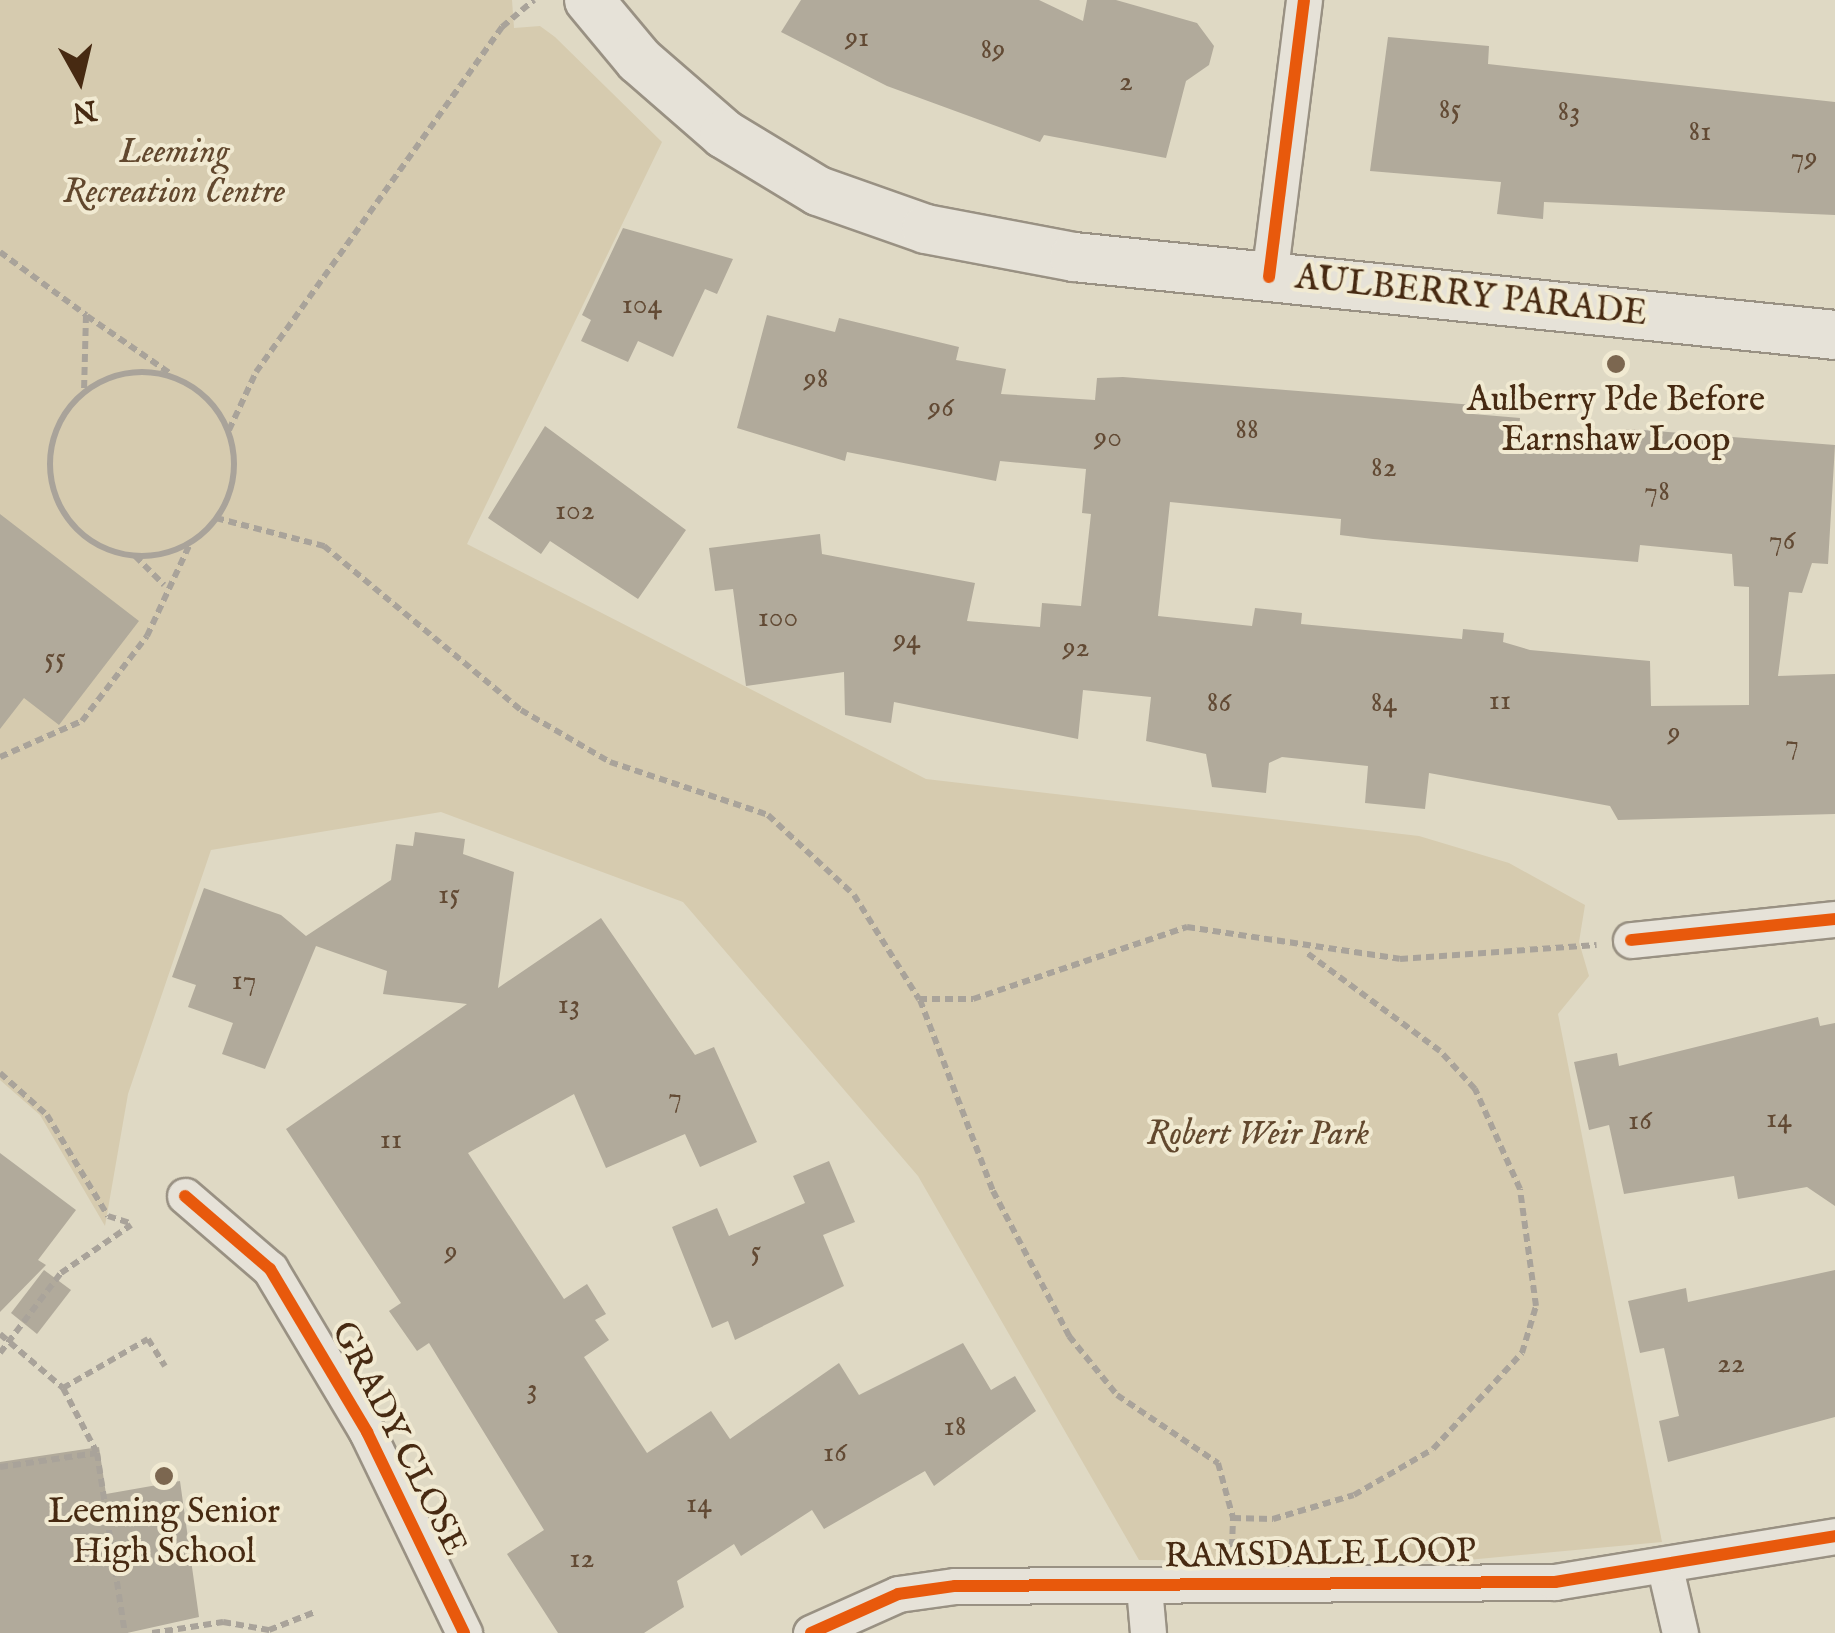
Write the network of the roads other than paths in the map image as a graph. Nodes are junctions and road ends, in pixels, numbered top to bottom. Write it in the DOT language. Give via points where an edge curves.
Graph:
graph roads {
  1 [pos="590,0"];
  2 [pos="1304,0"];
  3 [pos="1269,276"];
  4 [pos="1835,335"];
  5 [pos="1835,919"];
  6 [pos="1631,940"];
  7 [pos="185,1196"];
  8 [pos="1835,1536"];
  9 [pos="1666,1568"];
  10 [pos="1144,1587"];
  11 [pos="464,1633"];
  12 [pos="811,1633"];
  13 [pos="1148,1633"];
  14 [pos="1680,1633"];
  1 -- 3 [label="main road, AULBERRY PARADE" via="679,97 818,190 988,245"];
  2 -- 3 [label="street"];
  3 -- 4 [label="main road, AULBERRY PARADE"];
  5 -- 6 [label="street"];
  7 -- 11 [label="street, GRADY CLOSE" via="270,1269 367,1432"];
  8 -- 9 [label="street, RAMSDALE LOOP"];
  9 -- 10 [label="street, RAMSDALE LOOP" via="1555,1582"];
  9 -- 14 [label="street"];
  10 -- 12 [label="street, RAMSDALE LOOP" via="955,1586 898,1594"];
  10 -- 13 [label="street"];
}
